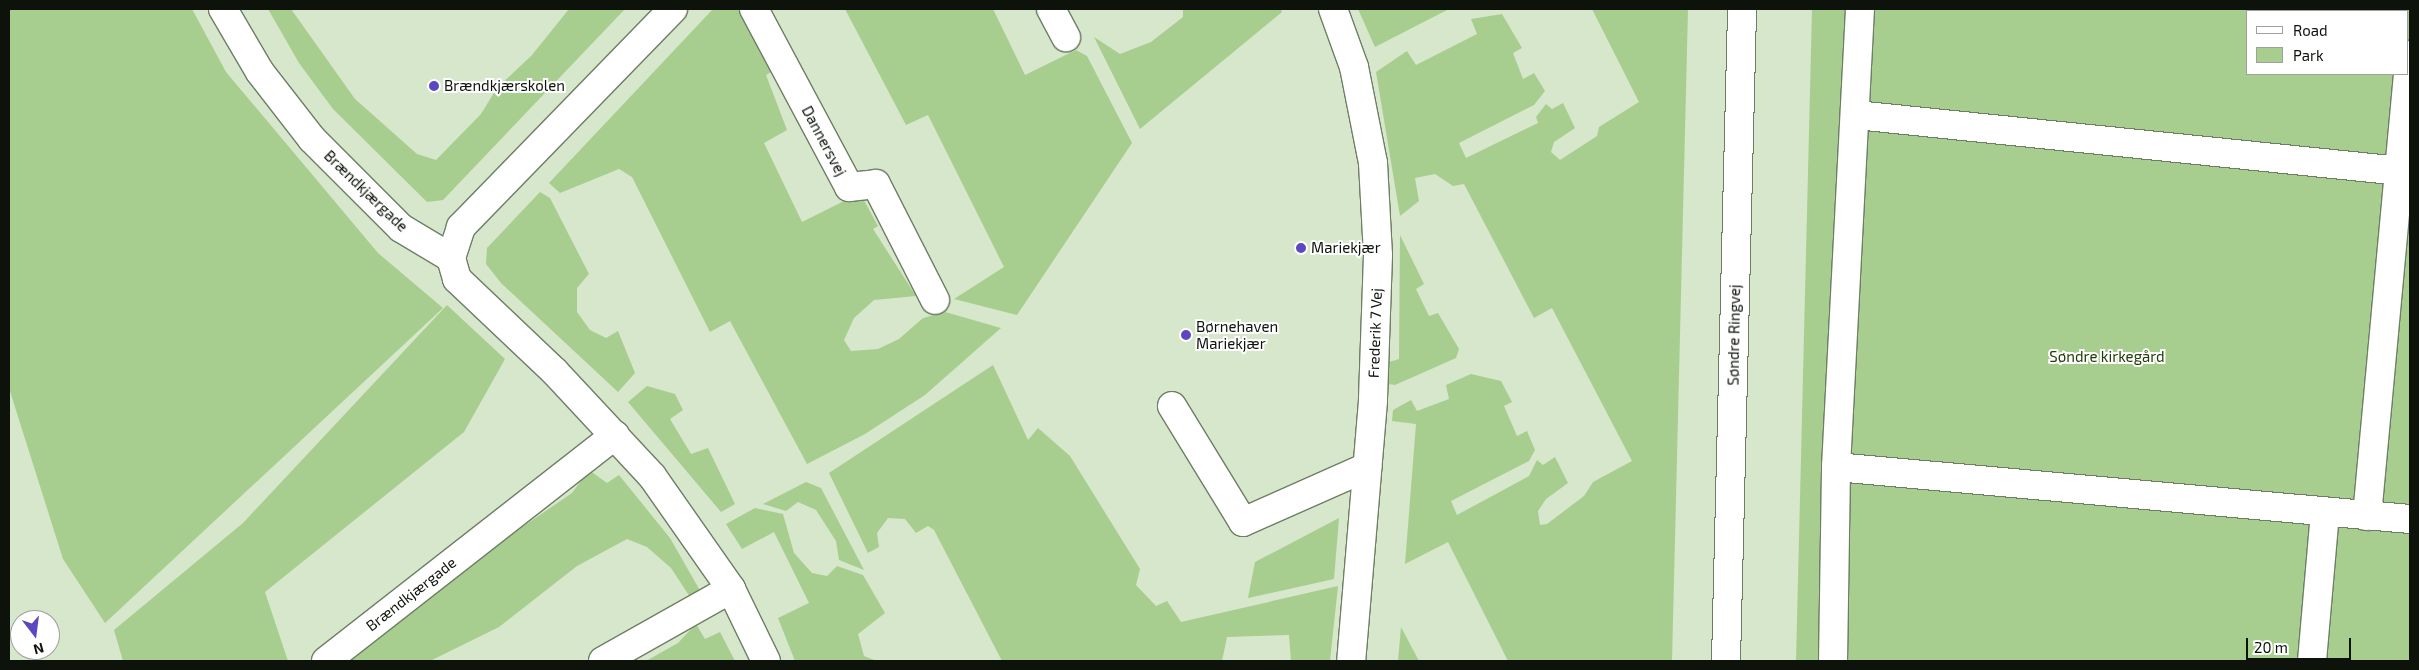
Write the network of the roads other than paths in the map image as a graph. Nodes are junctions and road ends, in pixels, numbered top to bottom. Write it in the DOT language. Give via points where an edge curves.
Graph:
graph roads {
  1 [pos="223,9"];
  2 [pos="673,9"];
  3 [pos="754,9"];
  4 [pos="1051,9"];
  5 [pos="1333,9"];
  6 [pos="1742,9"];
  7 [pos="1860,9"];
  8 [pos="1066,37"];
  9 [pos="2410,55"];
  10 [pos="1856,115"];
  11 [pos="2405,172"];
  12 [pos="451,258"];
  13 [pos="935,300"];
  14 [pos="1172,406"];
  15 [pos="615,435"];
  16 [pos="1367,467"];
  17 [pos="1836,467"];
  18 [pos="2325,512"];
  19 [pos="2367,516"];
  20 [pos="2410,519"];
  21 [pos="731,589"];
  22 [pos="326,661"];
  23 [pos="603,661"];
  24 [pos="766,661"];
  25 [pos="1351,661"];
  26 [pos="1726,661"];
  27 [pos="1833,661"];
  28 [pos="2312,661"];
  1 -- 12 [label="street, Brændkjærgade" via="260,72 312,139 401,228"];
  2 -- 12 [label="street" via="461,227"];
  3 -- 13 [label="street, Dannersvej" via="849,187 876,184"];
  4 -- 8 [label="street"];
  5 -- 16 [label="street, Frederik 7 Vej" via="1354,67 1373,163 1378,255"];
  6 -- 26 [label="street, Søndre Ringvej"];
  7 -- 10 [label="street"];
  9 -- 11 [label="street"];
  10 -- 11 [label="street"];
  10 -- 17 [label="street"];
  11 -- 19 [label="street"];
  12 -- 15 [label="street" via="457,278"];
  14 -- 16 [label="street" via="1243,522"];
  15 -- 21 [label="street" via="652,476"];
  15 -- 22 [label="street, Brændkjærgade"];
  16 -- 25 [label="street, Frederik 7 Vej"];
  17 -- 18 [label="street"];
  17 -- 27 [label="street"];
  18 -- 19 [label="street"];
  18 -- 28 [label="street"];
  19 -- 20 [label="street"];
  21 -- 23 [label="street"];
  21 -- 24 [label="street"];
}
